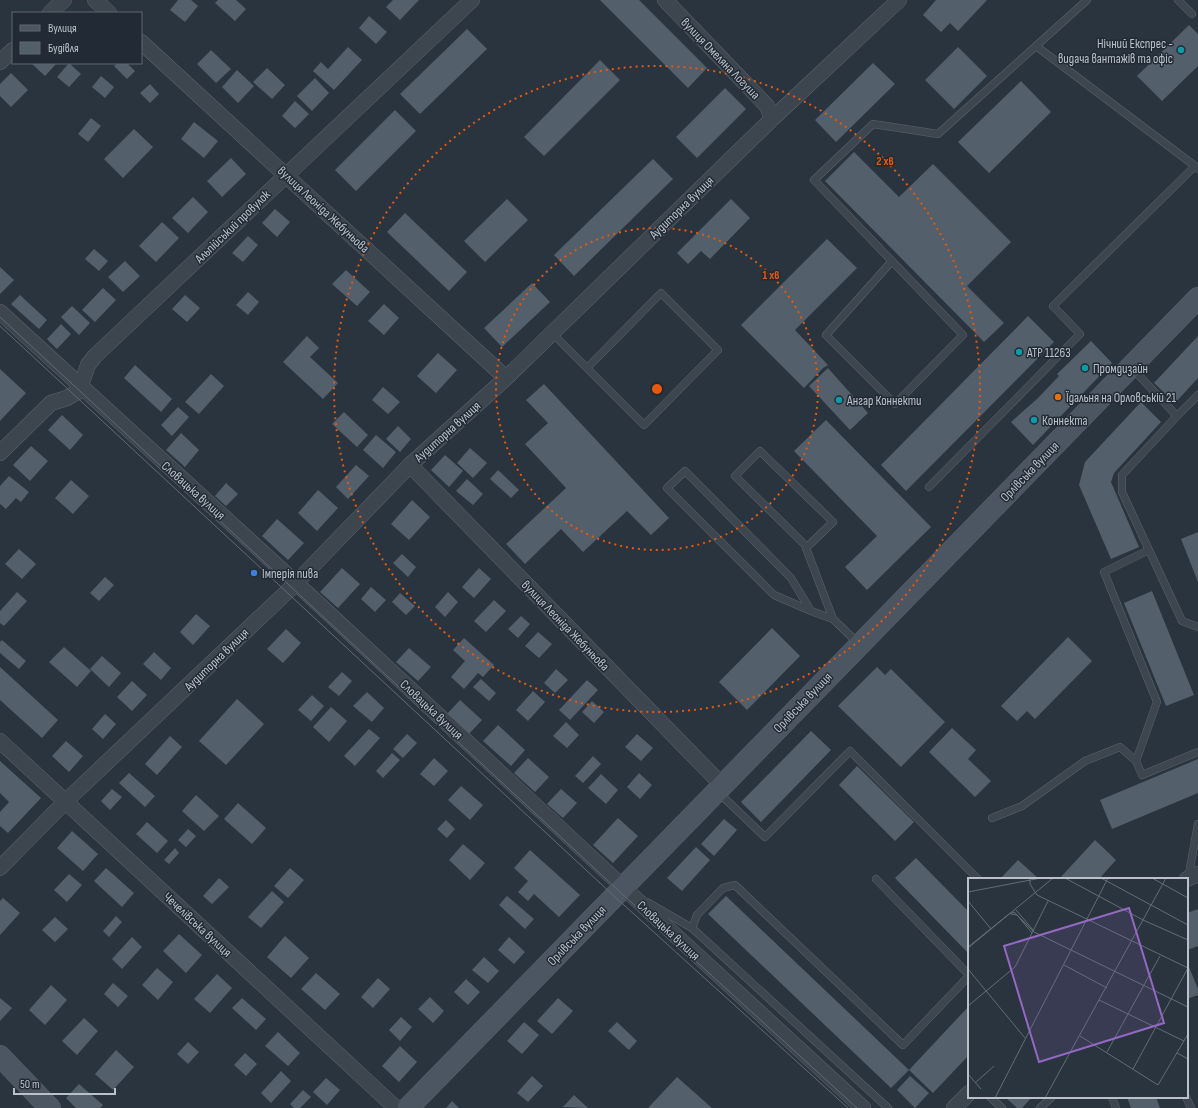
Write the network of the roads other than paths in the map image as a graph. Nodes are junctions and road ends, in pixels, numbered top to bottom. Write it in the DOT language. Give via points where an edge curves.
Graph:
graph roads {
  1 [pos="64,0"];
  2 [pos="95,0"];
  3 [pos="472,0"];
  4 [pos="665,0"];
  5 [pos="899,0"];
  6 [pos="1087,0"];
  7 [pos="1178,0"];
  8 [pos="51,12"];
  9 [pos="108,12"];
  10 [pos="1192,14"];
  11 [pos="142,43"];
  12 [pos="1036,46"];
  13 [pos="12,51"];
  14 [pos="0,62"];
  15 [pos="772,119"];
  16 [pos="1196,167"];
  17 [pos="286,174"];
  18 [pos="892,261"];
  19 [pos="1198,298"];
  20 [pos="0,312"];
  21 [pos="552,334"];
  22 [pos="1131,366"];
  23 [pos="586,368"];
  24 [pos="506,378"];
  25 [pos="81,387"];
  26 [pos="1198,395"];
  27 [pos="1177,416"];
  28 [pos="0,453"];
  29 [pos="410,466"];
  30 [pos="929,487"];
  31 [pos="806,548"];
  32 [pos="1149,550"];
  33 [pos="296,583"];
  34 [pos="811,610"];
  35 [pos="833,619"];
  36 [pos="1198,627"];
  37 [pos="859,644"];
  38 [pos="0,741"];
  39 [pos="1198,752"];
  40 [pos="1136,761"];
  41 [pos="719,788"];
  42 [pos="66,802"];
  43 [pos="992,818"];
  44 [pos="1198,824"];
  45 [pos="0,868"];
  46 [pos="1191,877"];
  47 [pos="977,878"];
  48 [pos="876,879"];
  49 [pos="623,888"];
  50 [pos="692,928"];
  51 [pos="968,975"];
  52 [pos="968,977"];
  53 [pos="0,1056"];
  54 [pos="968,1094"];
  55 [pos="991,1098"];
  56 [pos="1051,1098"];
  57 [pos="1112,1098"];
  58 [pos="1186,1098"];
  59 [pos="1044,1107"];
  60 [pos="50,1108"];
  61 [pos="396,1108"];
  62 [pos="408,1108"];
  63 [pos="863,1108"];
  64 [pos="888,1108"];
  65 [pos="954,1108"];
  66 [pos="1002,1108"];
  67 [pos="1116,1108"];
  68 [pos="1191,1108"];
  1 -- 8 [label="street"];
  2 -- 9 [label="street"];
  3 -- 17 [label="street, Альпійський провулок"];
  4 -- 15 [label="street, вулиця Омеляна Логуша" via="767,106"];
  5 -- 15 [label="street, Аудиторна вулиця"];
  6 -- 12 [label="lane"];
  7 -- 10 [label="lane"];
  11 -- 17 [label="street, вулиця Леоніда Жебуньова"];
  12 -- 16 [label="lane"];
  12 -- 18 [label="lane" via="938,134 873,124 814,180"];
  13 -- 14 [label="street"];
  15 -- 21 [label="street, Аудиторна вулиця"];
  16 -- 30 [label="lane" via="1053,306 1080,334"];
  17 -- 24 [label="street, вулиця Леоніда Жебуньова"];
  17 -- 25 [label="street, Альпійський провулок" via="95,356 88,365"];
  18 -- 18 [label="lane" via="963,335 895,404 826,335"];
  19 -- 22 [label="street, Орлівська вулиця"];
  20 -- 25 [label="street, Словацька вулиця"];
  21 -- 23 [label="lane"];
  21 -- 24 [label="street, Аудиторна вулиця"];
  22 -- 27 [label="lane"];
  22 -- 37 [label="street, Орлівська вулиця"];
  23 -- 23 [label="lane" via="644,425 718,350 661,293"];
  24 -- 29 [label="street, Аудиторна вулиця"];
  25 -- 28 [label="street" via="75,395 51,403"];
  25 -- 33 [label="street, Словацька вулиця"];
  26 -- 27 [label="lane"];
  27 -- 32 [label="lane" via="1122,475 1122,492"];
  29 -- 33 [label="street, Аудиторна вулиця"];
  29 -- 41 [label="street, вулиця Леоніда Жебуньова"];
  31 -- 31 [label="lane" via="735,476 760,451 832,522"];
  31 -- 35 [label="lane"];
  32 -- 36 [label="lane" via="1182,621"];
  32 -- 40 [label="lane" via="1104,572 1157,702"];
  33 -- 42 [label="street, Аудиторна вулиця"];
  33 -- 49 [label="street, Словацька вулиця"];
  34 -- 34 [label="lane" via="791,578 685,471 667,488 774,596"];
  34 -- 35 [label="lane"];
  35 -- 37 [label="lane"];
  37 -- 41 [label="street, Орлівська вулиця"];
  38 -- 42 [label="street, Чечелівська вулиця"];
  39 -- 40 [label="lane" via="1142,775"];
  40 -- 43 [label="lane" via="1120,747 1085,762 1022,806"];
  41 -- 47 [label="lane" via="765,837 850,750"];
  41 -- 49 [label="street, Орлівська вулиця"];
  42 -- 45 [label="street, Аудиторна вулиця"];
  42 -- 61 [label="street, Чечелівська вулиця"];
  44 -- 46 [label="lane"];
  48 -- 51 [label="lane"];
  49 -- 50 [label="lane"];
  49 -- 62 [label="street, Орлівська вулиця"];
  49 -- 63 [label="street, Словацька вулиця"];
  50 -- 52 [label="lane" via="697,915 723,888 735,885 903,1045"];
  50 -- 64 [label="lane"];
  53 -- 60 [label="street"];
  54 -- 65 [label="street"];
  55 -- 66 [label="lane"];
  56 -- 59 [label="lane"];
  57 -- 67 [label="lane"];
  58 -- 68 [label="lane"];
}
